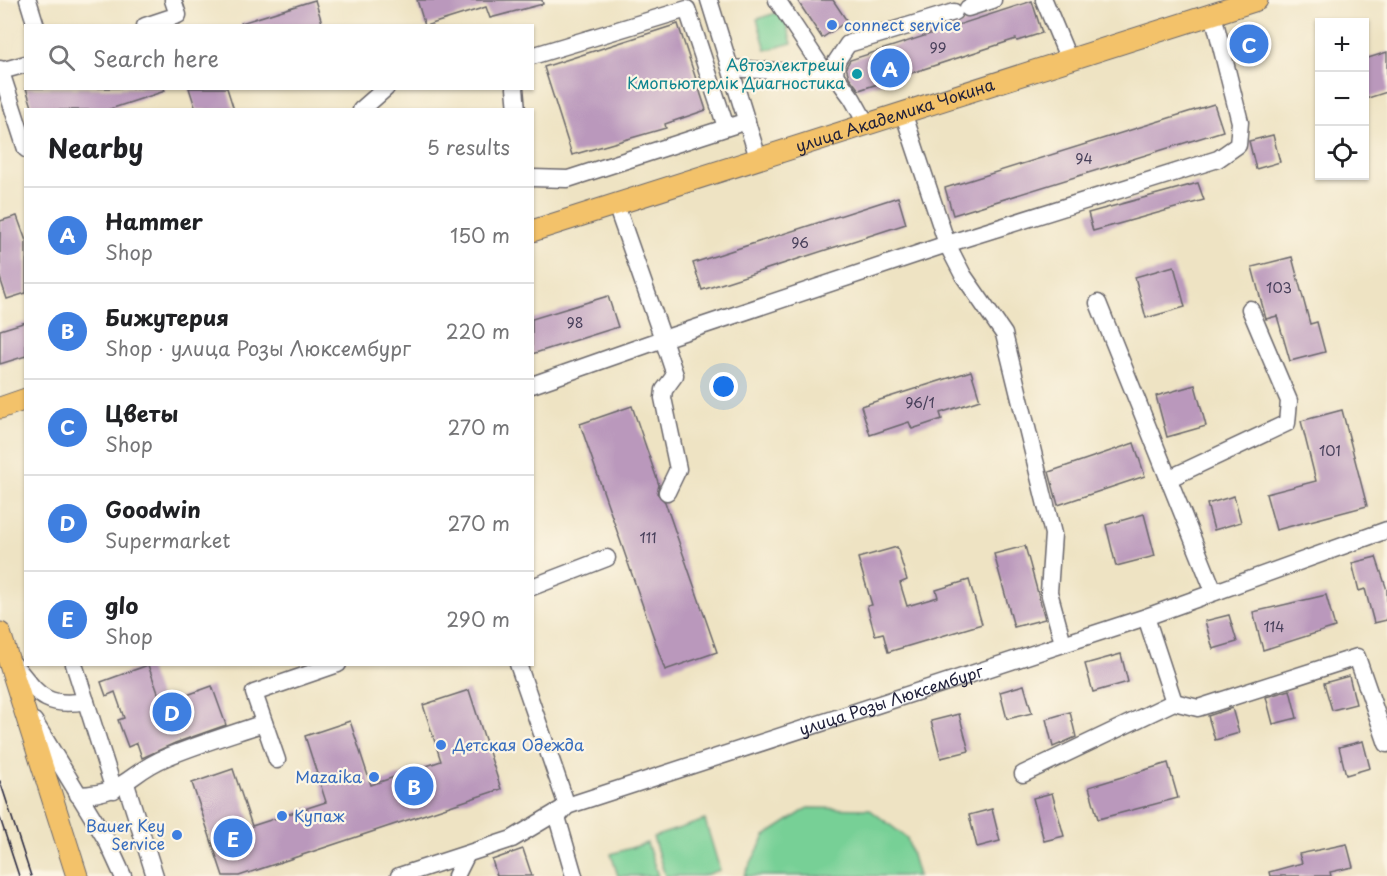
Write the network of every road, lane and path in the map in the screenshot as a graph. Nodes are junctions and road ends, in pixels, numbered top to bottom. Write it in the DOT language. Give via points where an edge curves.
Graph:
graph roads {
  1 [pos="28,0"];
  2 [pos="173,0"];
  3 [pos="709,0"];
  4 [pos="777,0"];
  5 [pos="993,0"];
  6 [pos="1044,0"];
  7 [pos="1257,0"];
  8 [pos="1213,14"];
  9 [pos="35,24"];
  10 [pos="151,24"];
  11 [pos="534,55"];
  12 [pos="1069,60"];
  13 [pos="705,62"];
  14 [pos="729,62"];
  15 [pos="24,64"];
  16 [pos="0,70"];
  17 [pos="830,74"];
  18 [pos="384,90"];
  19 [pos="515,90"];
  20 [pos="363,108"];
  21 [pos="517,108"];
  22 [pos="903,112"];
  23 [pos="747,121"];
  24 [pos="866,123"];
  25 [pos="726,127"];
  26 [pos="24,143"];
  27 [pos="759,158"];
  28 [pos="534,178"];
  29 [pos="616,205"];
  30 [pos="534,230"];
  31 [pos="947,244"];
  32 [pos="1098,303"];
  33 [pos="1250,309"];
  34 [pos="663,339"];
  35 [pos="534,384"];
  36 [pos="24,400"];
  37 [pos="0,408"];
  38 [pos="1168,479"];
  39 [pos="667,492"];
  40 [pos="1387,530"];
  41 [pos="607,558"];
  42 [pos="534,586"];
  43 [pos="1214,592"];
  44 [pos="1146,617"];
  45 [pos="0,633"];
  46 [pos="1063,643"];
  47 [pos="7,656"];
  48 [pos="76,666"];
  49 [pos="332,666"];
  50 [pos="519,666"];
  51 [pos="19,697"];
  52 [pos="86,701"];
  53 [pos="1174,702"];
  54 [pos="264,723"];
  55 [pos="1387,744"];
  56 [pos="277,760"];
  57 [pos="1023,774"];
  58 [pos="120,787"];
  59 [pos="78,795"];
  60 [pos="567,806"];
  61 [pos="466,856"];
  62 [pos="77,876"];
  63 [pos="123,876"];
  64 [pos="155,876"];
  65 [pos="399,876"];
  66 [pos="456,876"];
  67 [pos="574,876"];
  1 -- 9 [label="street"];
  2 -- 10 [label="street" via="178,15"];
  3 -- 14 [label="street"];
  4 -- 17 [label="street"];
  5 -- 17 [label="street" via="848,44"];
  6 -- 12 [label="street"];
  7 -- 8 [label="main road, улица Академика Чокина"];
  8 -- 12 [label="main road, улица Академика Чокина"];
  8 -- 31 [label="street" via="1240,122 1238,145 1218,159"];
  11 -- 13 [label="street" via="687,9"];
  12 -- 22 [label="main road, улица Академика Чокина"];
  13 -- 14 [label="street"];
  13 -- 25 [label="street"];
  14 -- 17 [label="street"];
  14 -- 23 [label="street"];
  15 -- 16 [label="street"];
  16 -- 26 [label="street"];
  17 -- 24 [label="street" via="852,98"];
  18 -- 20 [label="street"];
  19 -- 21 [label="street"];
  22 -- 24 [label="main road, улица Академика Чокина"];
  22 -- 31 [label="street"];
  23 -- 25 [label="street"];
  23 -- 27 [label="street"];
  24 -- 27 [label="main road, улица Академика Чокина"];
  25 -- 28 [label="street" via="568,179"];
  27 -- 29 [label="main road, улица Академика Чокина"];
  29 -- 30 [label="main road, улица Академика Чокина"];
  29 -- 34 [label="street"];
  31 -- 34 [label="street"];
  31 -- 46 [label="street" via="963,275 1004,334 1053,534 1049,592"];
  32 -- 38 [label="street"];
  33 -- 38 [label="street" via="1289,401 1287,423"];
  34 -- 35 [label="street"];
  34 -- 39 [label="street" via="675,375 663,398 678,468"];
  36 -- 37 [label="main road"];
  38 -- 43 [label="street"];
  40 -- 43 [label="street, улица Розы Люксембург"];
  41 -- 42 [label="street"];
  43 -- 44 [label="street, улица Розы Люксембург"];
  44 -- 46 [label="street, улица Розы Люксембург"];
  44 -- 53 [label="street"];
  45 -- 47 [label="main road"];
  46 -- 60 [label="street, улица Розы Люксембург"];
  47 -- 51 [label="main road"];
  47 -- 52 [label="street" via="43,698 63,705"];
  48 -- 52 [label="street"];
  49 -- 54 [label="street" via="254,693"];
  50 -- 60 [label="street"];
  51 -- 59 [label="street"];
  51 -- 62 [label="main road"];
  52 -- 58 [label="street"];
  53 -- 55 [label="street" via="1198,708 1357,657"];
  53 -- 57 [label="street"];
  54 -- 56 [label="street"];
  54 -- 58 [label="street" via="167,757"];
  58 -- 59 [label="street"];
  58 -- 64 [label="street"];
  59 -- 63 [label="street" via="107,841"];
  60 -- 61 [label="street, улица Розы Люксембург" via="512,839"];
  60 -- 67 [label="street" via="557,817"];
  61 -- 65 [label="street, улица Розы Люксембург"];
  61 -- 66 [label="street"];
}
